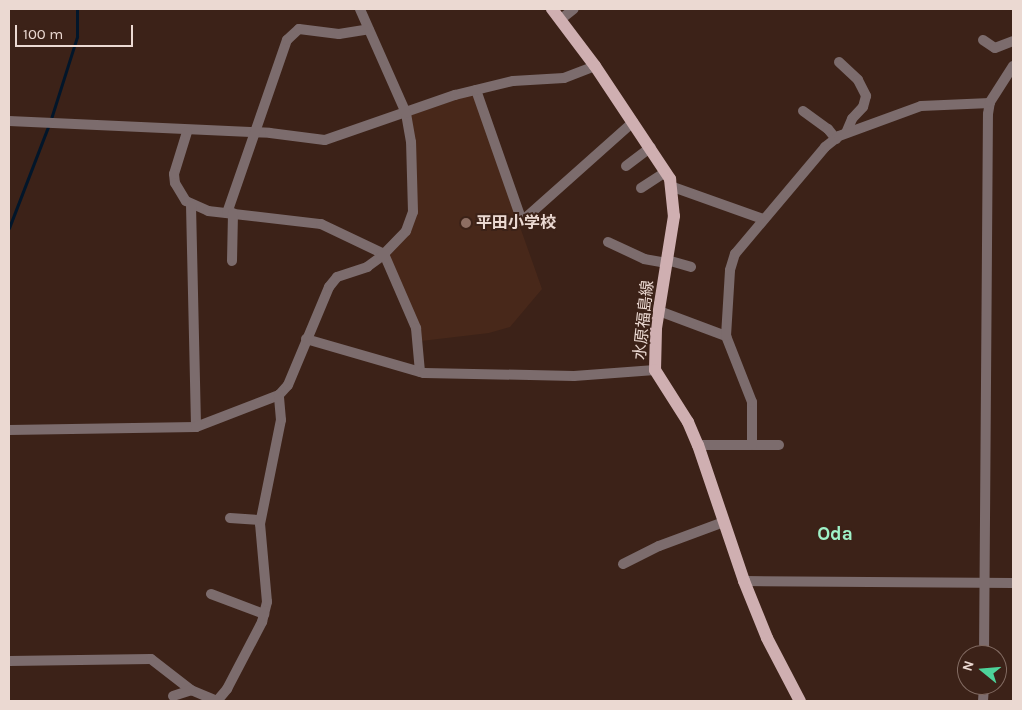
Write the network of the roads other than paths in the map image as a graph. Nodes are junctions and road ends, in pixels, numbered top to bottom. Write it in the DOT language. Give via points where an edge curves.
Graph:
graph roads {
  1 [pos="360,9"];
  2 [pos="552,9"];
  3 [pos="574,9"];
  4 [pos="561,19"];
  5 [pos="369,28"];
  6 [pos="983,40"];
  7 [pos="1013,40"];
  8 [pos="839,62"];
  9 [pos="595,66"];
  10 [pos="1013,66"];
  11 [pos="476,90"];
  12 [pos="990,103"];
  13 [pos="803,111"];
  14 [pos="406,113"];
  15 [pos="9,121"];
  16 [pos="633,122"];
  17 [pos="187,132"];
  18 [pos="254,133"];
  19 [pos="846,133"];
  20 [pos="836,139"];
  21 [pos="650,148"];
  22 [pos="626,166"];
  23 [pos="666,172"];
  24 [pos="672,187"];
  25 [pos="641,188"];
  26 [pos="192,205"];
  27 [pos="230,213"];
  28 [pos="763,219"];
  29 [pos="608,242"];
  30 [pos="384,254"];
  31 [pos="232,261"];
  32 [pos="667,261"];
  33 [pos="691,267"];
  34 [pos="659,311"];
  35 [pos="726,336"];
  36 [pos="306,339"];
  37 [pos="655,370"];
  38 [pos="420,372"];
  39 [pos="279,395"];
  40 [pos="196,427"];
  41 [pos="9,430"];
  42 [pos="698,445"];
  43 [pos="752,445"];
  44 [pos="779,445"];
  45 [pos="230,518"];
  46 [pos="260,520"];
  47 [pos="724,522"];
  48 [pos="623,564"];
  49 [pos="744,581"];
  50 [pos="986,582"];
  51 [pos="1013,582"];
  52 [pos="211,594"];
  53 [pos="264,614"];
  54 [pos="984,645"];
  55 [pos="9,660"];
  56 [pos="191,690"];
  57 [pos="173,696"];
  58 [pos="217,701"];
  59 [pos="800,701"];
  1 -- 5 [label="street"];
  2 -- 4 [label="main road, 水原福島線"];
  3 -- 4 [label="street"];
  4 -- 9 [label="main road, 水原福島線"];
  5 -- 14 [label="street"];
  5 -- 18 [label="street" via="339,34 305,28 293,32 283,49"];
  6 -- 7 [label="street" via="995,48"];
  8 -- 19 [label="street" via="858,80 866,96 863,108 852,119"];
  9 -- 11 [label="street" via="564,78 514,81"];
  9 -- 16 [label="main road, 水原福島線"];
  10 -- 12 [label="street"];
  11 -- 14 [label="street"];
  11 -- 16 [label="street" via="522,222"];
  12 -- 19 [label="street" via="920,106"];
  12 -- 50 [label="street"];
  13 -- 20 [label="street"];
  14 -- 18 [label="street" via="325,140"];
  14 -- 30 [label="street" via="413,212 406,231"];
  15 -- 17 [label="street"];
  16 -- 21 [label="main road, 水原福島線"];
  17 -- 18 [label="street"];
  17 -- 26 [label="street" via="174,174 180,193"];
  18 -- 27 [label="street"];
  19 -- 20 [label="street"];
  20 -- 28 [label="street" via="825,147"];
  21 -- 22 [label="street"];
  21 -- 23 [label="main road, 水原福島線"];
  23 -- 24 [label="main road, 水原福島線"];
  23 -- 25 [label="street"];
  24 -- 28 [label="street"];
  24 -- 32 [label="main road, 水原福島線" via="674,216"];
  26 -- 27 [label="street"];
  26 -- 40 [label="street"];
  27 -- 30 [label="street" via="320,224"];
  27 -- 31 [label="street"];
  28 -- 35 [label="street" via="731,263"];
  29 -- 32 [label="street" via="644,259"];
  30 -- 36 [label="street" via="367,267 337,277 329,287"];
  30 -- 38 [label="street" via="416,328"];
  32 -- 33 [label="street"];
  32 -- 34 [label="main road, 水原福島線"];
  34 -- 35 [label="street"];
  34 -- 37 [label="main road, 水原福島線"];
  35 -- 43 [label="street" via="752,402"];
  36 -- 38 [label="street"];
  36 -- 39 [label="street" via="288,385"];
  37 -- 38 [label="street" via="574,376 469,376"];
  37 -- 42 [label="main road, 水原福島線"];
  39 -- 40 [label="street"];
  39 -- 46 [label="street" via="281,420"];
  40 -- 41 [label="street"];
  42 -- 43 [label="street"];
  42 -- 47 [label="main road, 水原福島線"];
  43 -- 44 [label="street"];
  45 -- 46 [label="street"];
  46 -- 53 [label="street" via="267,586"];
  47 -- 48 [label="street" via="659,546"];
  47 -- 49 [label="main road, 水原福島線"];
  49 -- 50 [label="street"];
  49 -- 59 [label="main road, 水原福島線" via="767,638"];
  50 -- 51 [label="street"];
  50 -- 54 [label="street"];
  52 -- 53 [label="street"];
  53 -- 58 [label="street" via="227,689"];
  55 -- 56 [label="street" via="151,659"];
  56 -- 57 [label="street"];
  56 -- 58 [label="street"];
}
